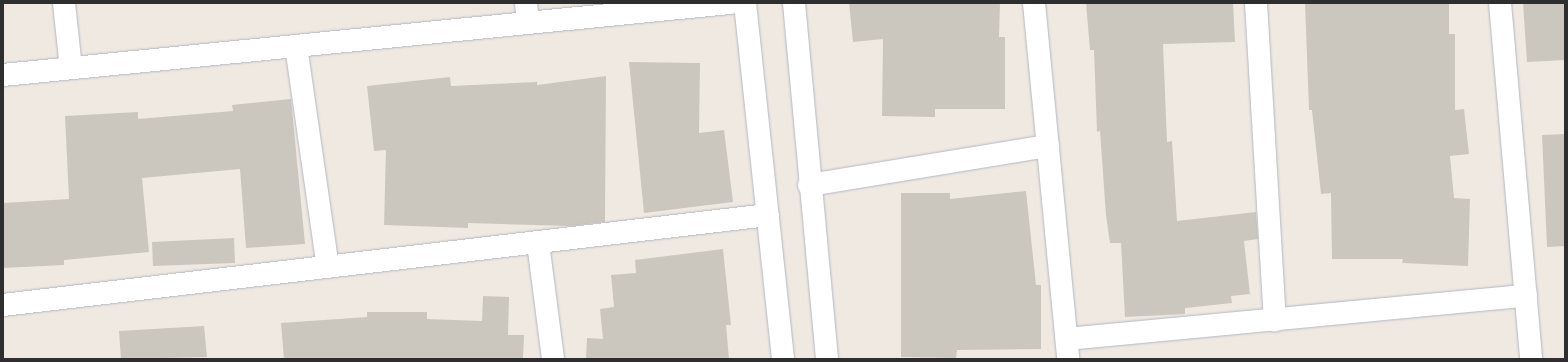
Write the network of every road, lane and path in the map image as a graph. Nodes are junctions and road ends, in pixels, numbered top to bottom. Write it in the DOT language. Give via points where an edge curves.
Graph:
graph roads {
  1 [pos="64,3"];
  2 [pos="729,3"];
  3 [pos="745,3"];
  4 [pos="794,3"];
  5 [pos="1034,3"];
  6 [pos="1256,3"];
  7 [pos="1500,3"];
  8 [pos="527,13"];
  9 [pos="296,46"];
  10 [pos="71,68"];
  11 [pos="3,74"];
  12 [pos="1048,146"];
  13 [pos="809,186"];
  14 [pos="768,215"];
  15 [pos="538,243"];
  16 [pos="328,267"];
  17 [pos="1526,296"];
  18 [pos="3,305"];
  19 [pos="1275,320"];
  20 [pos="1068,349"];
  21 [pos="553,359"];
  22 [pos="783,359"];
  23 [pos="827,359"];
  24 [pos="1531,359"];
  1 -- 10 [label="street"];
  2 -- 8 [label="street"];
  3 -- 14 [label="street"];
  4 -- 13 [label="street"];
  5 -- 12 [label="street"];
  6 -- 19 [label="street"];
  7 -- 17 [label="street"];
  8 -- 9 [label="street"];
  9 -- 10 [label="street"];
  9 -- 16 [label="street"];
  10 -- 11 [label="street"];
  12 -- 13 [label="street"];
  12 -- 20 [label="street"];
  13 -- 23 [label="street"];
  14 -- 15 [label="street"];
  14 -- 22 [label="street"];
  15 -- 16 [label="street"];
  15 -- 21 [label="street"];
  16 -- 18 [label="street"];
  17 -- 19 [label="street"];
  17 -- 24 [label="street"];
  19 -- 20 [label="street"];
}
